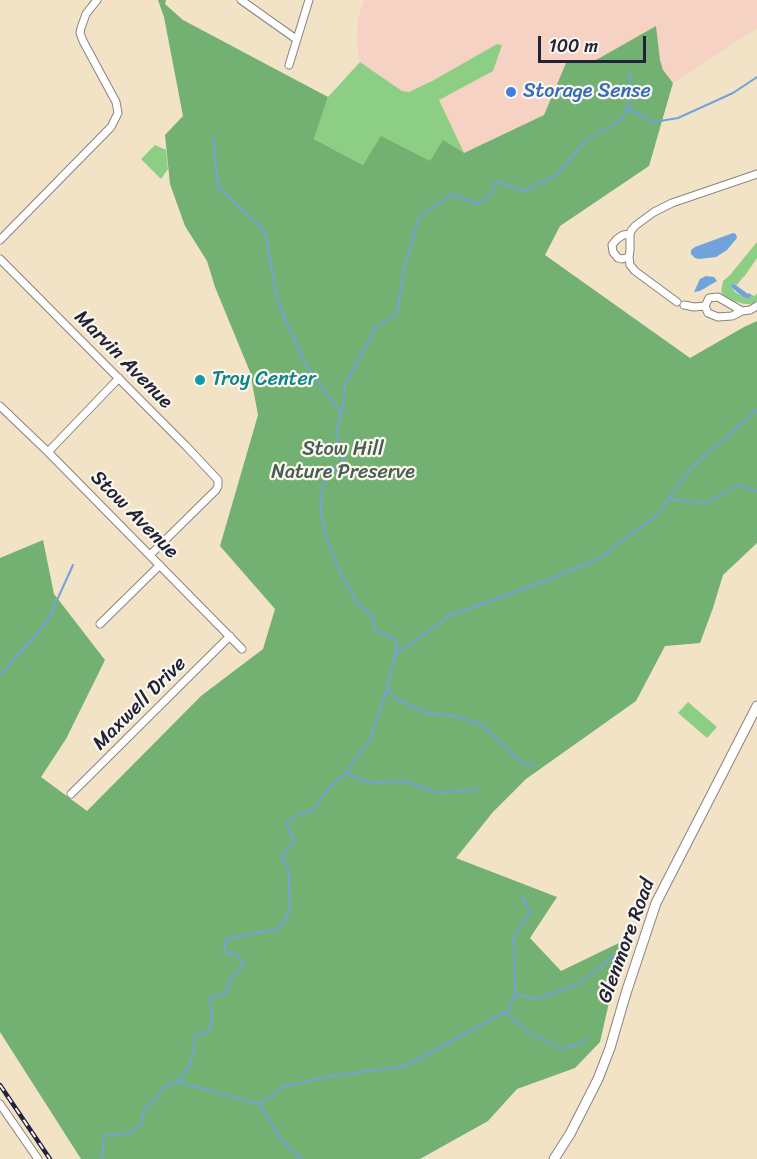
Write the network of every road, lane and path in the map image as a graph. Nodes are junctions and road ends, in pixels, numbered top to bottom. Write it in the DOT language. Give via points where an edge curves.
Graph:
graph roads {
  1 [pos="98,0"];
  2 [pos="241,0"];
  3 [pos="309,0"];
  4 [pos="296,39"];
  5 [pos="289,65"];
  6 [pos="757,174"];
  7 [pos="630,234"];
  8 [pos="0,240"];
  9 [pos="629,256"];
  10 [pos="0,259"];
  11 [pos="705,306"];
  12 [pos="757,306"];
  13 [pos="742,311"];
  14 [pos="119,378"];
  15 [pos="0,406"];
  16 [pos="48,452"];
  17 [pos="150,555"];
  18 [pos="160,565"];
  19 [pos="100,624"];
  20 [pos="230,636"];
  21 [pos="242,648"];
  22 [pos="757,706"];
  23 [pos="71,794"];
  24 [pos="0,1104"];
  25 [pos="38,1159"];
  26 [pos="554,1159"];
  1 -- 8 [label="street" via="86,14 80,33 118,113 111,127"];
  2 -- 4 [label="street"];
  3 -- 4 [label="street"];
  4 -- 5 [label="street"];
  6 -- 7 [label="street" via="672,203 635,226"];
  7 -- 9 [label="street"];
  7 -- 9 [label="street" via="612,245 618,258"];
  9 -- 11 [label="street" via="635,271 680,303"];
  10 -- 14 [label="street, Marvin Avenue"];
  11 -- 13 [label="street" via="708,314 718,317"];
  11 -- 13 [label="street" via="709,298 718,297"];
  12 -- 13 [label="street"];
  14 -- 16 [label="street"];
  14 -- 17 [label="street, Marvin Avenue" via="218,480 216,490"];
  15 -- 16 [label="street, Stow Avenue"];
  16 -- 17 [label="street, Stow Avenue"];
  17 -- 18 [label="street, Stow Avenue"];
  18 -- 19 [label="street"];
  18 -- 20 [label="street, Stow Avenue"];
  20 -- 21 [label="street, Stow Avenue"];
  20 -- 23 [label="street, Maxwell Drive"];
  22 -- 26 [label="street, Glenmore Road" via="656,903 598,1079"];
  24 -- 25 [label="street"];
}
